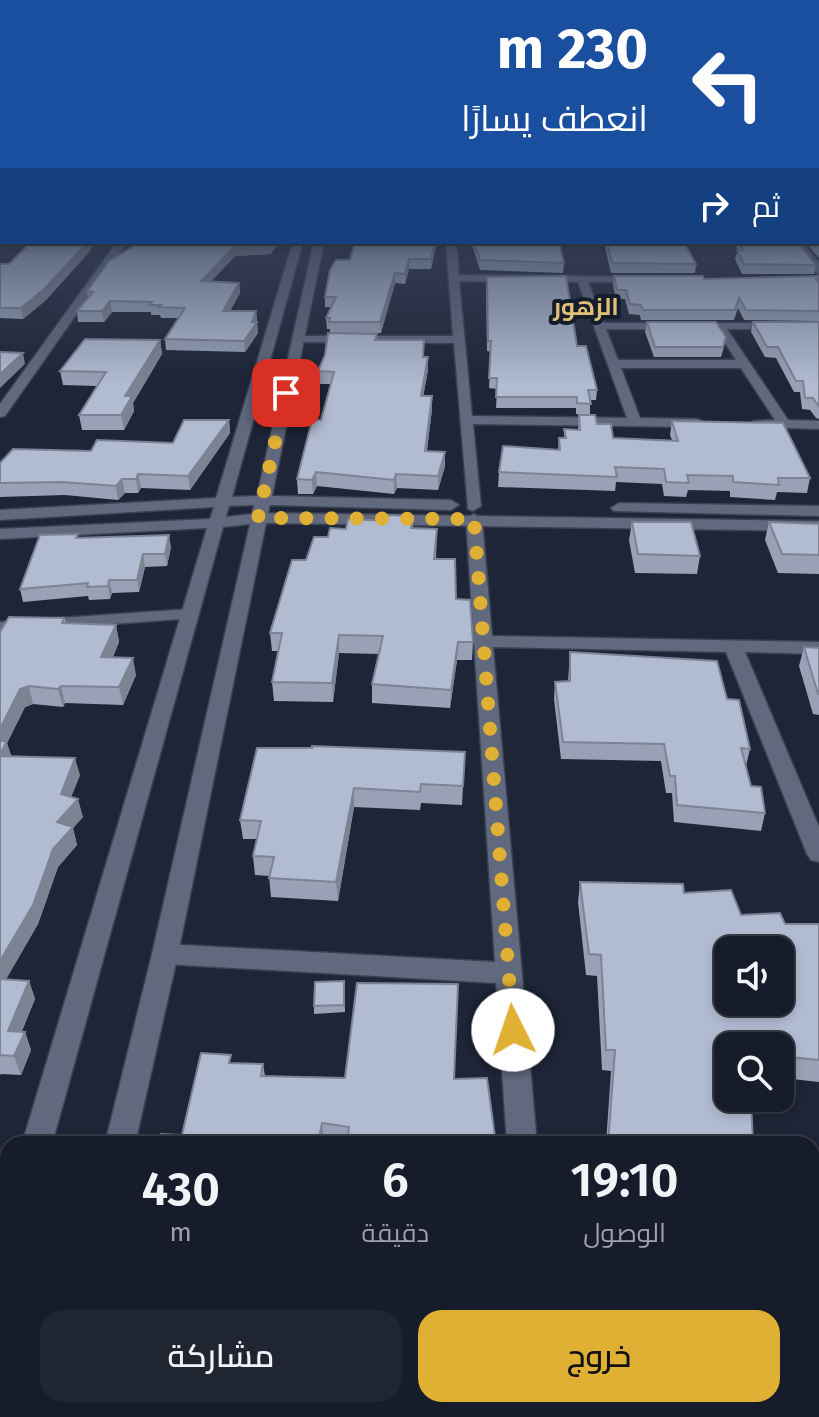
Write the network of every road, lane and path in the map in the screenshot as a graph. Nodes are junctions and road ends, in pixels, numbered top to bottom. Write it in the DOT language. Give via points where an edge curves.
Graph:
graph roads {
  1 [pos="114,253"];
  2 [pos="295,253"];
  3 [pos="317,253"];
  4 [pos="452,253"];
  5 [pos="806,253"];
  6 [pos="819,273"];
  7 [pos="454,278"];
  8 [pos="582,279"];
  9 [pos="661,279"];
  10 [pos="803,280"];
  11 [pos="819,280"];
  12 [pos="600,326"];
  13 [pos="819,326"];
  14 [pos="720,327"];
  15 [pos="298,339"];
  16 [pos="459,340"];
  17 [pos="613,364"];
  18 [pos="745,364"];
  19 [pos="0,413"];
  20 [pos="466,420"];
  21 [pos="635,422"];
  22 [pos="709,423"];
  23 [pos="739,424"];
  24 [pos="784,424"];
  25 [pos="819,425"];
  26 [pos="223,502"];
  27 [pos="260,509"];
  28 [pos="819,511"];
  29 [pos="473,512"];
  30 [pos="0,515"];
  31 [pos="217,523"];
  32 [pos="819,526"];
  33 [pos="0,534"];
  34 [pos="190,614"];
  35 [pos="0,627"];
  36 [pos="483,641"];
  37 [pos="733,646"];
  38 [pos="819,648"];
  39 [pos="812,818"];
  40 [pos="819,854"];
  41 [pos="165,954"];
  42 [pos="509,973"];
  43 [pos="39,1136"];
  44 [pos="122,1136"];
  45 [pos="521,1136"];
  1 -- 19 [label="street"];
  2 -- 26 [label="street"];
  3 -- 15 [label="street"];
  4 -- 7 [label="street"];
  5 -- 6 [label="street"];
  7 -- 8 [label="street"];
  7 -- 16 [label="street"];
  8 -- 9 [label="street"];
  8 -- 12 [label="street"];
  10 -- 11 [label="street"];
  12 -- 14 [label="street"];
  12 -- 17 [label="street"];
  13 -- 14 [label="street"];
  14 -- 18 [label="street"];
  15 -- 16 [label="street"];
  15 -- 27 [label="street"];
  16 -- 20 [label="street"];
  17 -- 18 [label="street"];
  17 -- 21 [label="street"];
  18 -- 24 [label="street"];
  20 -- 21 [label="street"];
  20 -- 29 [label="street"];
  21 -- 22 [label="street"];
  23 -- 24 [label="street"];
  24 -- 25 [label="street"];
  26 -- 27 [label="street"];
  26 -- 30 [label="street"];
  26 -- 31 [label="street"];
  27 -- 29 [label="street"];
  27 -- 31 [label="street"];
  27 -- 41 [label="street"];
  28 -- 29 [label="street"];
  29 -- 32 [label="street"];
  29 -- 36 [label="street"];
  31 -- 33 [label="street"];
  31 -- 34 [label="street"];
  34 -- 35 [label="street"];
  34 -- 43 [label="street"];
  36 -- 37 [label="street"];
  36 -- 42 [label="street"];
  37 -- 38 [label="street"];
  37 -- 39 [label="street"];
  39 -- 40 [label="street"];
  41 -- 42 [label="street"];
  41 -- 44 [label="street"];
  42 -- 45 [label="street"];
}
